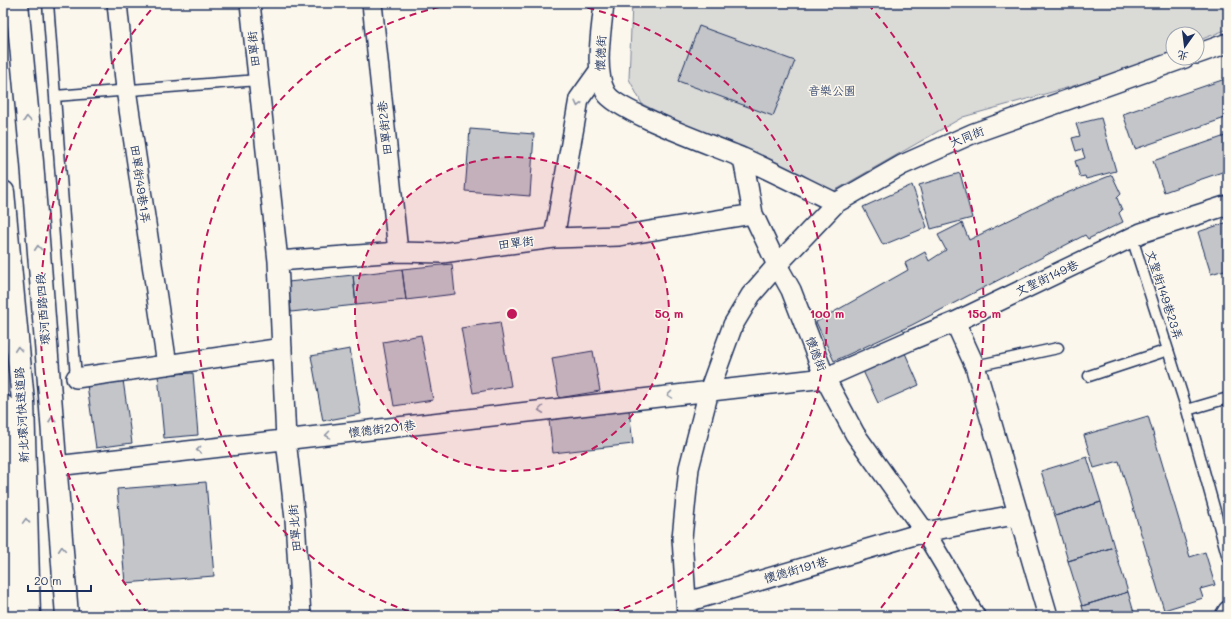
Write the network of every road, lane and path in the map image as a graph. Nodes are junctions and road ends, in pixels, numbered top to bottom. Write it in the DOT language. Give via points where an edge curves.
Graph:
graph roads {
  1 [pos="17,3"];
  2 [pos="48,3"];
  3 [pos="117,3"];
  4 [pos="250,3"];
  5 [pos="372,3"];
  6 [pos="604,3"];
  7 [pos="1228,43"];
  8 [pos="1205,51"];
  9 [pos="1165,65"];
  10 [pos="599,72"];
  11 [pos="258,80"];
  12 [pos="126,89"];
  13 [pos="55,96"];
  14 [pos="743,158"];
  15 [pos="3,192"];
  16 [pos="836,203"];
  17 [pos="1228,205"];
  18 [pos="753,214"];
  19 [pos="554,238"];
  20 [pos="1132,238"];
  21 [pos="398,252"];
  22 [pos="278,261"];
  23 [pos="777,265"];
  24 [pos="954,322"];
  25 [pos="282,348"];
  26 [pos="1058,348"];
  27 [pos="1168,350"];
  28 [pos="167,365"];
  29 [pos="975,366"];
  30 [pos="1089,376"];
  31 [pos="76,378"];
  32 [pos="825,378"];
  33 [pos="709,391"];
  34 [pos="1228,398"];
  35 [pos="3,406"];
  36 [pos="1187,410"];
  37 [pos="286,440"];
  38 [pos="56,466"];
  39 [pos="1019,514"];
  40 [pos="925,532"];
  41 [pos="1228,558"];
  42 [pos="1228,611"];
  43 [pos="685,612"];
  44 [pos="10,616"];
  45 [pos="29,616"];
  46 [pos="67,616"];
  47 [pos="301,616"];
  48 [pos="975,616"];
  49 [pos="1048,616"];
  50 [pos="1225,616"];
  38 -- 1 [label="main road, 環河西路四段, one-way"];
  2 -- 13 [label="lane"];
  3 -- 12 [label="street, 田單街49巷1弄"];
  4 -- 11 [label="street, 田單街"];
  5 -- 21 [label="street, 田單街2巷"];
  6 -- 10 [label="street, 懷德街"];
  7 -- 8 [label="street"];
  9 -- 16 [label="street, 大同街" via="974,133 902,165"];
  10 -- 14 [label="street, 懷德街" via="606,94 620,105 647,119"];
  10 -- 19 [label="street, one-way" via="579,99"];
  11 -- 12 [label="lane"];
  11 -- 22 [label="street, 田單街"];
  12 -- 13 [label="lane"];
  12 -- 28 [label="street, 田單街49巷1弄"];
  13 -- 31 [label="lane"];
  14 -- 16 [label="street, 懷德街"];
  14 -- 18 [label="street, 懷德街"];
  45 -- 15 [label="main road, 新北環河快速道路, one-way" via="22,401"];
  16 -- 23 [label="street, 大同街"];
  17 -- 20 [label="street, 文聖街149巷"];
  18 -- 19 [label="street, 田單街" via="619,236"];
  18 -- 23 [label="street, 懷德街"];
  19 -- 21 [label="street, 田單街" via="442,252"];
  20 -- 24 [label="street, 文聖街149巷"];
  20 -- 27 [label="lane, 文聖街149巷23弄"];
  21 -- 22 [label="street, 田單街"];
  22 -- 25 [label="street, 田單街"];
  23 -- 32 [label="street, 懷德街" via="791,290"];
  23 -- 33 [label="street, 大同街" via="750,295 733,325"];
  24 -- 29 [label="street"];
  24 -- 32 [label="street, 文聖街149巷"];
  25 -- 28 [label="street"];
  25 -- 37 [label="street, 田單街"];
  26 -- 29 [label="lane"];
  27 -- 30 [label="lane, 文聖街149巷23弄"];
  27 -- 36 [label="lane"];
  28 -- 31 [label="street"];
  29 -- 39 [label="street"];
  32 -- 33 [label="street, 懷德街201巷"];
  32 -- 40 [label="street, 懷德街" via="855,434"];
  33 -- 37 [label="street, 懷德街201巷, one-way"];
  33 -- 43 [label="street, 大同街" via="689,468 682,538"];
  34 -- 36 [label="lane"];
  35 -- 44 [label="main road"];
  36 -- 41 [label="lane"];
  37 -- 38 [label="street, 懷德街201巷, one-way"];
  37 -- 47 [label="street, 田單北街" via="295,519"];
  46 -- 38 [label="main road, 環河西路四段, one-way"];
  39 -- 40 [label="street"];
  39 -- 49 [label="street"];
  40 -- 43 [label="street, 懷德街191巷"];
  40 -- 48 [label="street, 懷德街"];
  42 -- 50 [label="street"];
}
